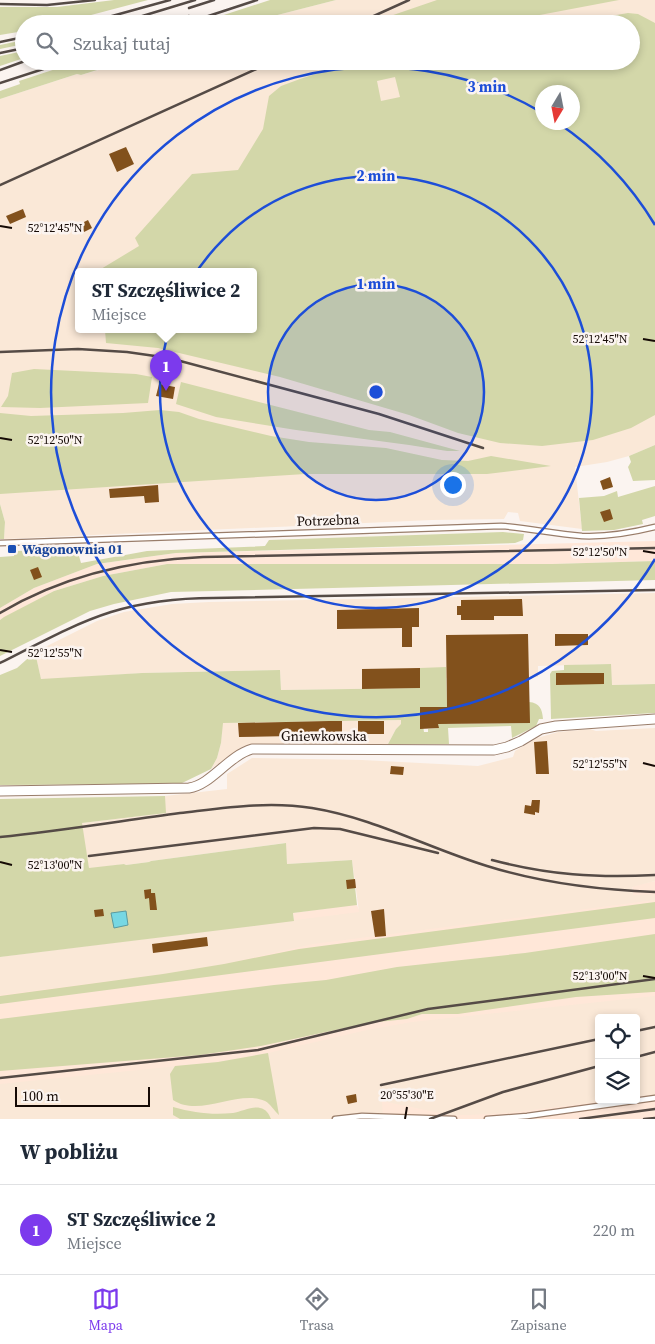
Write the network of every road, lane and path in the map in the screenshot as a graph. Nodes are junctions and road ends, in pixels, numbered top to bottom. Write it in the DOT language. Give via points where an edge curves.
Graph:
graph roads {
  1 [pos="655,527"];
  2 [pos="0,543"];
  3 [pos="655,719"];
  4 [pos="0,791"];
  5 [pos="655,1098"];
  6 [pos="335,1119"];
  7 [pos="454,1119"];
  8 [pos="487,1119"];
  1 -- 2 [label="lane, Potrzebna" via="600,536 501,526"];
  3 -- 4 [label="street, Gniewkowska" via="556,726 541,729 521,741 494,750 252,749 200,785 189,788"];
  5 -- 8 [label="lane"];
  6 -- 7 [label="lane" via="362,1116"];
}
